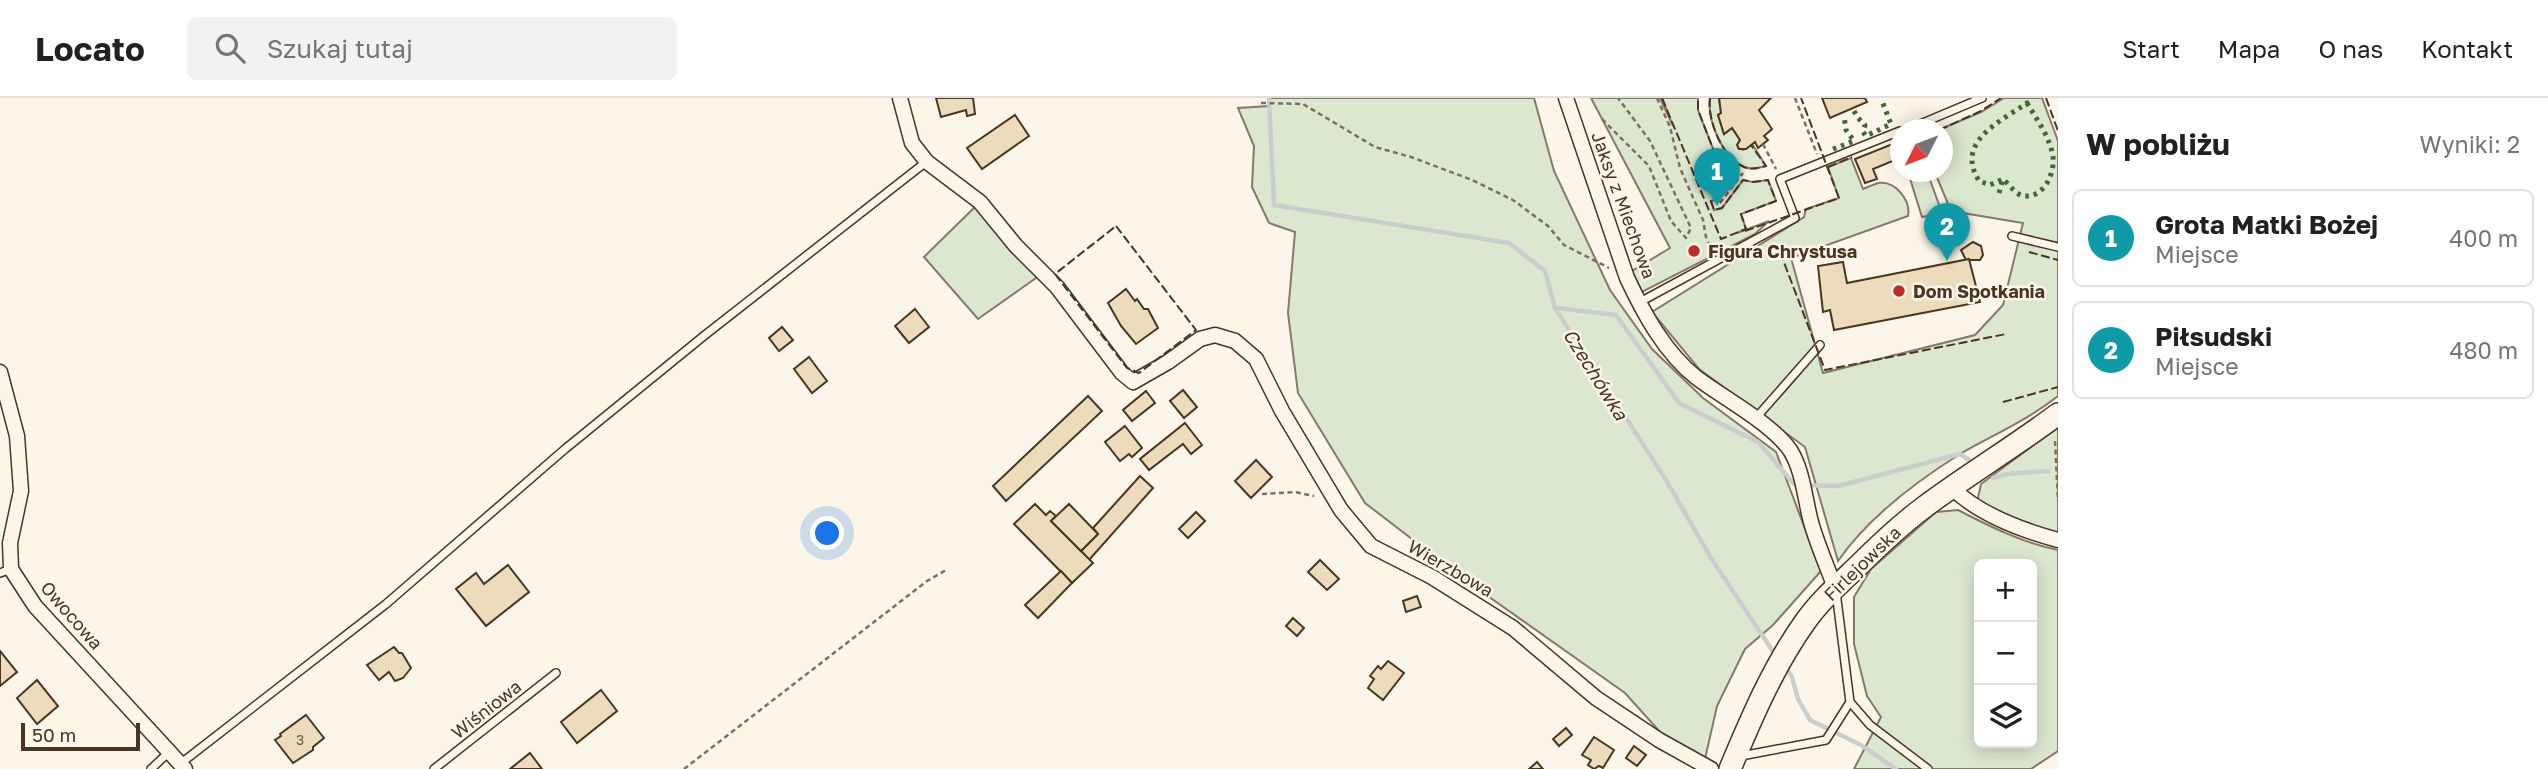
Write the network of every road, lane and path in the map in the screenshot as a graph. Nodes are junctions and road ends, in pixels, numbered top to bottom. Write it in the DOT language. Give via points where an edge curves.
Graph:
graph roads {
  1 [pos="900,98"];
  2 [pos="1566,98"];
  3 [pos="1618,98"];
  4 [pos="1657,98"];
  5 [pos="1795,98"];
  6 [pos="1982,98"];
  7 [pos="1261,103"];
  8 [pos="1602,119"];
  9 [pos="1932,119"];
  10 [pos="1890,135"];
  11 [pos="1763,144"];
  12 [pos="927,162"];
  13 [pos="1821,162"];
  14 [pos="1743,173"];
  15 [pos="1780,179"];
  16 [pos="1720,203"];
  17 [pos="2012,236"];
  18 [pos="2058,247"];
  19 [pos="1722,259"];
  20 [pos="1627,278"];
  21 [pos="1639,303"];
  22 [pos="1821,345"];
  23 [pos="0,372"];
  24 [pos="1755,419"];
  25 [pos="2056,422"];
  26 [pos="1952,488"];
  27 [pos="1262,494"];
  28 [pos="2058,501"];
  29 [pos="1341,510"];
  30 [pos="2058,540"];
  31 [pos="946,570"];
  32 [pos="6,571"];
  33 [pos="1835,588"];
  34 [pos="556,673"];
  35 [pos="1850,702"];
  36 [pos="169,752"];
  37 [pos="1733,763"];
  38 [pos="183,766"];
  39 [pos="151,769"];
  40 [pos="434,769"];
  41 [pos="684,769"];
  42 [pos="1711,769"];
  43 [pos="1928,769"];
  1 -- 12 [label="street" via="912,143"];
  2 -- 20 [label="street, Jaksy z Miechowa"];
  3 -- 8 [label="path" via="1650,141 1691,228 1686,237 1671,221 1641,155"];
  4 -- 19 [label="path" via="1706,237"];
  5 -- 13 [label="path"];
  6 -- 9 [label="lane"];
  7 -- 20 [label="path" via="1303,104 1376,146 1472,180 1513,200 1548,226 1564,245"];
  10 -- 13 [label="lane"];
  11 -- 15 [label="path"];
  12 -- 29 [label="street, Wierzbowa" via="980,202 1058,287 1133,382 1200,339 1215,335 1235,341 1256,359"];
  12 -- 38 [label="lane" via="705,335 386,604"];
  13 -- 15 [label="lane"];
  14 -- 16 [label="path"];
  15 -- 19 [label="lane" via="1796,218"];
  17 -- 18 [label="lane"];
  19 -- 21 [label="lane"];
  20 -- 21 [label="street, Jaksy z Miechowa"];
  21 -- 24 [label="street, Jaksy z Miechowa" via="1694,376"];
  22 -- 24 [label="lane"];
  23 -- 32 [label="street, Owocowa" via="17,436 21,491"];
  24 -- 33 [label="street, Jaksy z Miechowa" via="1792,453"];
  25 -- 26 [label="street, Firlejowska"];
  25 -- 28 [label="path"];
  26 -- 30 [label="street" via="2010,524"];
  26 -- 33 [label="street, Firlejowska" via="1894,532"];
  27 -- 29 [label="path" via="1295,492 1321,497"];
  29 -- 42 [label="street, Wierzbowa" via="1371,546 1432,577 1513,628 1596,698"];
  31 -- 41 [label="path"];
  32 -- 36 [label="street, Owocowa"];
  33 -- 35 [label="lane"];
  33 -- 37 [label="street, Firlejowska" via="1788,648"];
  34 -- 40 [label="lane, Wiśniowa"];
  35 -- 37 [label="lane" via="1826,740"];
  35 -- 43 [label="lane" via="1870,725"];
  36 -- 38 [label="street, Owocowa"];
  36 -- 39 [label="lane"];
}
